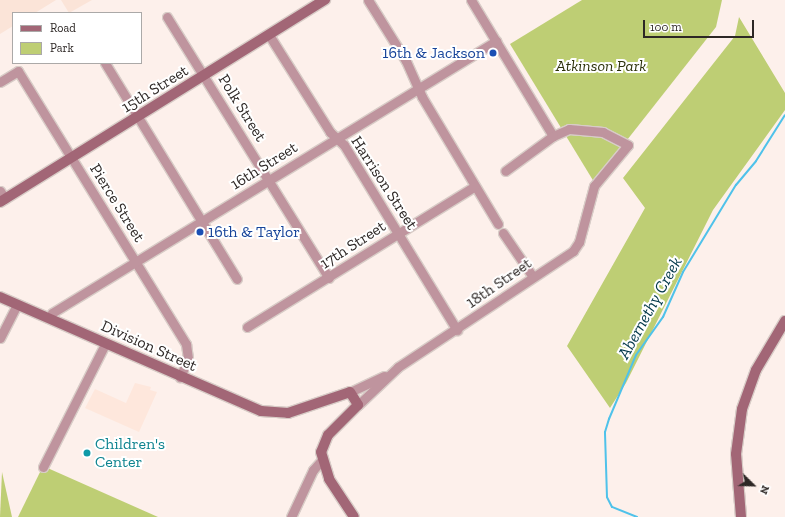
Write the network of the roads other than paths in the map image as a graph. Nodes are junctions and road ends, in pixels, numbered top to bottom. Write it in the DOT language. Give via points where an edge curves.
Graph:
graph roads {
  1 [pos="326,0"];
  2 [pos="368,0"];
  3 [pos="471,0"];
  4 [pos="167,17"];
  5 [pos="269,35"];
  6 [pos="496,41"];
  7 [pos="106,64"];
  8 [pos="204,77"];
  9 [pos="0,82"];
  10 [pos="418,89"];
  11 [pos="139,117"];
  12 [pos="553,136"];
  13 [pos="337,138"];
  14 [pos="71,158"];
  15 [pos="505,171"];
  16 [pos="269,180"];
  17 [pos="474,187"];
  18 [pos="2,197"];
  19 [pos="202,221"];
  20 [pos="498,224"];
  21 [pos="399,233"];
  22 [pos="503,233"];
  23 [pos="136,262"];
  24 [pos="533,277"];
  25 [pos="329,278"];
  26 [pos="237,279"];
  27 [pos="0,297"];
  28 [pos="17,304"];
  29 [pos="50,318"];
  30 [pos="785,321"];
  31 [pos="248,327"];
  32 [pos="458,330"];
  33 [pos="0,338"];
  34 [pos="105,344"];
  35 [pos="388,375"];
  36 [pos="180,377"];
  37 [pos="350,392"];
  38 [pos="358,405"];
  39 [pos="288,413"];
  40 [pos="322,460"];
  41 [pos="43,467"];
  42 [pos="291,517"];
  43 [pos="354,517"];
  44 [pos="741,517"];
  1 -- 5 [label="street, 15th Street"];
  2 -- 10 [label="street" via="406,61"];
  3 -- 6 [label="street"];
  4 -- 8 [label="street, Polk Street"];
  5 -- 8 [label="street, 15th Street"];
  5 -- 13 [label="street, Harrison Street" via="330,132"];
  6 -- 10 [label="street, 16th Street"];
  6 -- 12 [label="street"];
  7 -- 11 [label="street"];
  8 -- 11 [label="street, 15th Street"];
  8 -- 16 [label="street, Polk Street"];
  9 -- 14 [label="street, Pierce Street" via="18,71"];
  10 -- 13 [label="street, 16th Street"];
  10 -- 17 [label="street"];
  11 -- 14 [label="street, 15th Street"];
  11 -- 19 [label="street"];
  12 -- 15 [label="street"];
  12 -- 24 [label="street, 18th Street" via="569,129 584,129 603,132 628,145 592,190 579,242 573,251"];
  13 -- 16 [label="street, 16th Street"];
  13 -- 21 [label="street, Harrison Street" via="344,145"];
  14 -- 18 [label="street, 15th Street"];
  14 -- 23 [label="street, Pierce Street"];
  16 -- 19 [label="street, 16th Street"];
  16 -- 25 [label="street, Polk Street"];
  17 -- 20 [label="street"];
  17 -- 21 [label="street, 17th Street" via="444,208"];
  19 -- 23 [label="street, 16th Street"];
  19 -- 26 [label="street"];
  21 -- 25 [label="street, 17th Street"];
  21 -- 32 [label="street, Harrison Street"];
  22 -- 24 [label="street"];
  23 -- 29 [label="street, 16th Street" via="52,313"];
  23 -- 36 [label="street, Pierce Street" via="189,350"];
  24 -- 32 [label="street, 18th Street"];
  25 -- 31 [label="street, 17th Street"];
  27 -- 28 [label="street, Division Street"];
  28 -- 29 [label="street, Division Street"];
  28 -- 33 [label="street"];
  29 -- 34 [label="street, Division Street"];
  30 -- 44 [label="street" via="756,370 742,409 736,459"];
  32 -- 35 [label="street, 18th Street"];
  34 -- 36 [label="street, Division Street"];
  34 -- 41 [label="street"];
  35 -- 37 [label="street, 18th Street"];
  35 -- 38 [label="street, 18th Street"];
  36 -- 39 [label="street, Division Street" via="255,410"];
  37 -- 38 [label="street"];
  37 -- 39 [label="street, 18th Street"];
  38 -- 40 [label="street, 18th Street" via="326,438"];
  40 -- 42 [label="street" via="314,470"];
  40 -- 43 [label="street" via="329,479"];
}
